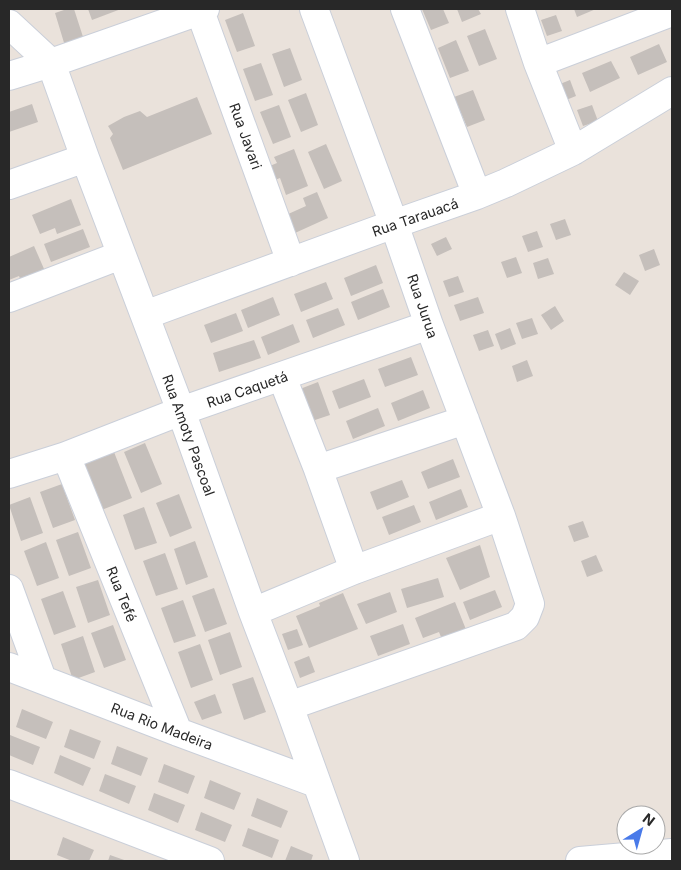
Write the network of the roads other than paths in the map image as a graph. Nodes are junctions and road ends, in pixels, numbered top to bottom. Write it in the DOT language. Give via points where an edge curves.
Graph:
graph roads {
  1 [pos="314,9"];
  2 [pos="405,9"];
  3 [pos="520,9"];
  4 [pos="203,10"];
  5 [pos="672,12"];
  6 [pos="9,24"];
  7 [pos="51,63"];
  8 [pos="538,63"];
  9 [pos="9,76"];
  10 [pos="672,91"];
  11 [pos="573,151"];
  12 [pos="85,158"];
  13 [pos="9,185"];
  14 [pos="477,195"];
  15 [pos="394,224"];
  16 [pos="121,255"];
  17 [pos="291,262"];
  18 [pos="9,298"];
  19 [pos="145,315"];
  20 [pos="429,325"];
  21 [pos="282,377"];
  22 [pos="181,412"];
  23 [pos="465,420"];
  24 [pos="66,456"];
  25 [pos="318,469"];
  26 [pos="9,474"];
  27 [pos="501,516"];
  28 [pos="354,570"];
  29 [pos="9,589"];
  30 [pos="253,612"];
  31 [pos="9,667"];
  32 [pos="42,679"];
  33 [pos="289,706"];
  34 [pos="178,732"];
  35 [pos="316,783"];
  36 [pos="9,784"];
  37 [pos="672,853"];
  38 [pos="210,861"];
  39 [pos="345,861"];
  40 [pos="580,861"];
  1 -- 15 [label="street, Rua Jurua"];
  2 -- 14 [label="street"];
  3 -- 8 [label="street"];
  4 -- 7 [label="street"];
  4 -- 17 [label="street, Rua Javari"];
  5 -- 8 [label="street"];
  6 -- 7 [label="street, Rua Amoty Pascoal"];
  7 -- 9 [label="street"];
  7 -- 12 [label="street, Rua Amoty Pascoal"];
  8 -- 11 [label="street"];
  10 -- 11 [label="street, Rua Tarauacá"];
  11 -- 14 [label="street, Rua Tarauacá"];
  12 -- 13 [label="street"];
  12 -- 16 [label="street, Rua Amoty Pascoal"];
  14 -- 15 [label="street, Rua Tarauacá"];
  15 -- 17 [label="street, Rua Tarauacá"];
  15 -- 20 [label="street, Rua Jurua"];
  16 -- 18 [label="street"];
  16 -- 19 [label="street, Rua Amoty Pascoal"];
  17 -- 19 [label="street, Rua Tarauacá"];
  19 -- 22 [label="street, Rua Amoty Pascoal"];
  20 -- 21 [label="street, Rua Caquetá"];
  20 -- 23 [label="street, Rua Jurua"];
  21 -- 22 [label="street, Rua Caquetá"];
  21 -- 25 [label="street"];
  22 -- 24 [label="street, Rua Caquetá"];
  22 -- 30 [label="street, Rua Amoty Pascoal"];
  23 -- 25 [label="street"];
  23 -- 27 [label="street, Rua Jurua"];
  24 -- 26 [label="street, Rua Caquetá"];
  24 -- 34 [label="street, Rua Tefé"];
  25 -- 28 [label="street"];
  27 -- 28 [label="street"];
  27 -- 33 [label="street, Rua Jurua" via="530,604 525,617 516,626"];
  28 -- 30 [label="street"];
  29 -- 32 [label="street"];
  30 -- 33 [label="street, Rua Amoty Pascoal"];
  31 -- 32 [label="street, Rua Rio Madeira"];
  32 -- 34 [label="street, Rua Rio Madeira"];
  33 -- 35 [label="street, Rua Amoty Pascoal"];
  34 -- 35 [label="street, Rua Rio Madeira"];
  35 -- 39 [label="street, Rua Amoty Pascoal"];
  36 -- 38 [label="street"];
  37 -- 40 [label="street"];
}
